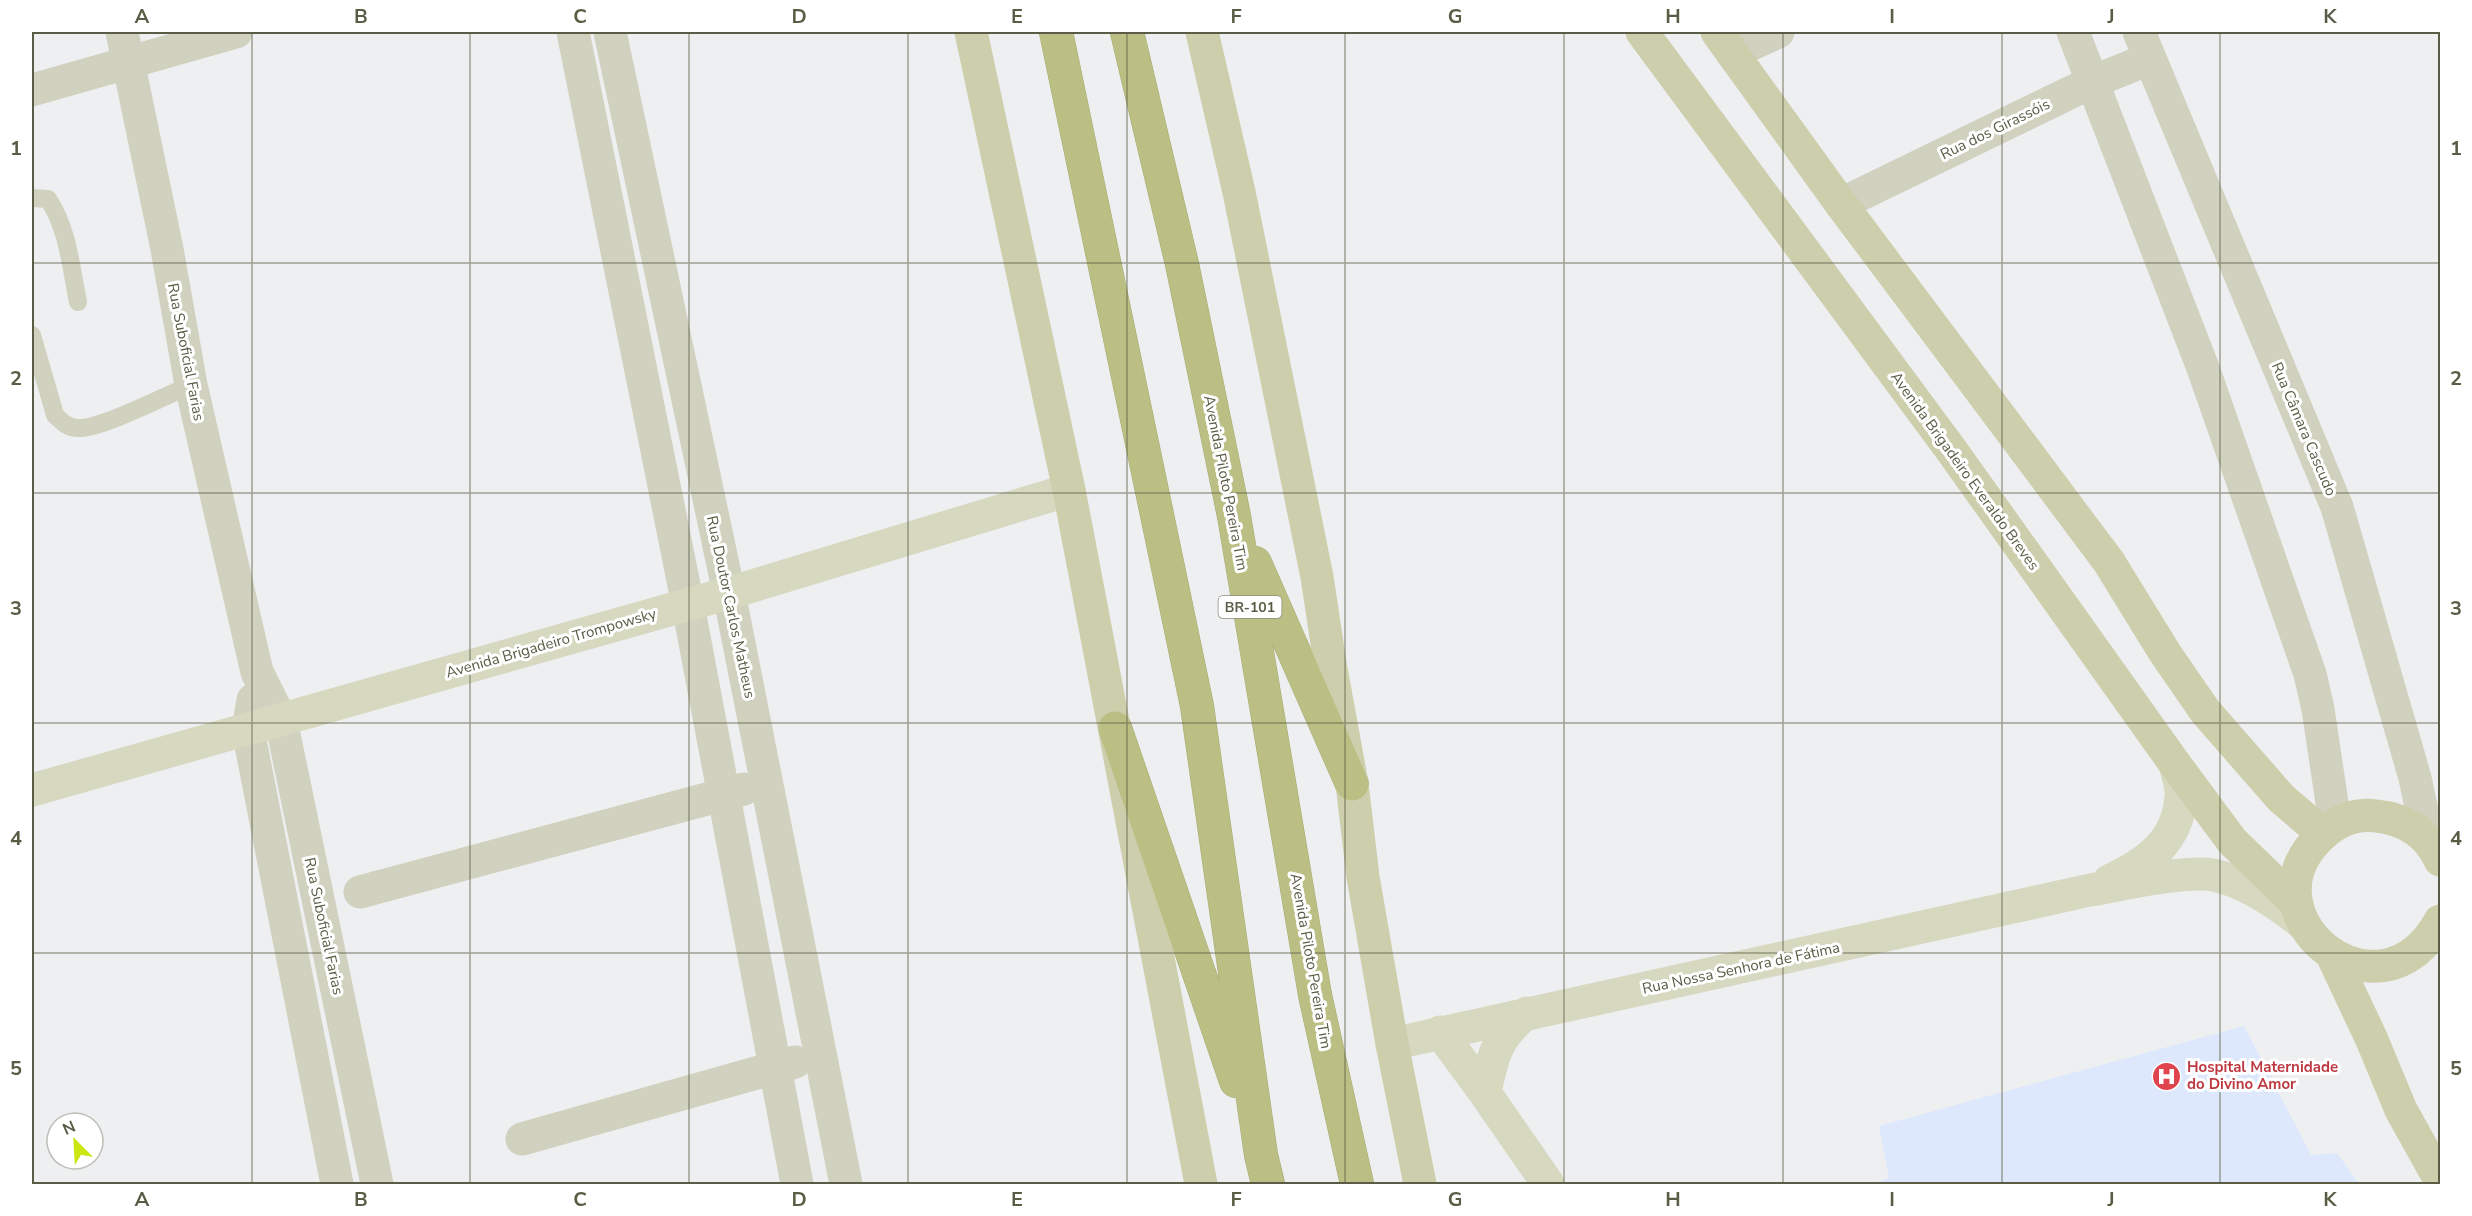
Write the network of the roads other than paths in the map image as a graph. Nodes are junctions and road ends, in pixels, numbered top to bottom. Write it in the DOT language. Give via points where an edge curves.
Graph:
graph roads {
  1 [pos="236,32"];
  2 [pos="573,32"];
  3 [pos="610,32"];
  4 [pos="971,32"];
  5 [pos="1056,32"];
  6 [pos="1127,32"];
  7 [pos="1203,32"];
  8 [pos="1642,32"];
  9 [pos="1778,32"];
  10 [pos="2073,32"];
  11 [pos="1724,42"];
  12 [pos="2144,45"];
  13 [pos="125,47"];
  14 [pos="2092,82"];
  15 [pos="32,90"];
  16 [pos="32,198"];
  17 [pos="1841,204"];
  18 [pos="78,302"];
  19 [pos="32,335"];
  20 [pos="191,385"];
  21 [pos="1069,490"];
  22 [pos="1234,516"];
  23 [pos="729,593"];
  24 [pos="688,605"];
  25 [pos="257,672"];
  26 [pos="281,720"];
  27 [pos="1115,728"];
  28 [pos="248,730"];
  29 [pos="2175,764"];
  30 [pos="767,782"];
  31 [pos="1352,784"];
  32 [pos="32,790"];
  33 [pos="723,794"];
  34 [pos="2329,829"];
  35 [pos="2434,850"];
  36 [pos="2090,890"];
  37 [pos="360,892"];
  38 [pos="2300,914"];
  39 [pos="2440,921"];
  40 [pos="2332,955"];
  41 [pos="1527,1013"];
  42 [pos="1440,1032"];
  43 [pos="1392,1044"];
  44 [pos="821,1056"];
  45 [pos="775,1067"];
  46 [pos="1485,1093"];
  47 [pos="522,1139"];
  48 [pos="1265,1170"];
  49 [pos="2440,1180"];
  50 [pos="338,1185"];
  51 [pos="377,1185"];
  52 [pos="797,1185"];
  53 [pos="846,1185"];
  54 [pos="1201,1185"];
  55 [pos="1357,1185"];
  56 [pos="1420,1185"];
  57 [pos="1548,1185"];
  1 -- 13 [label="street"];
  2 -- 24 [label="street"];
  3 -- 23 [label="street, Rua Doutor Carlos Matheus"];
  4 -- 21 [label="main road"];
  5 -- 48 [label="highway" via="1197,706"];
  6 -- 22 [label="highway, Avenida Piloto Pereira Tim / BR-101" via="1182,264"];
  7 -- 31 [label="main road" via="1317,577"];
  8 -- 29 [label="main road, Avenida Brigadeiro Everaldo Breves" via="1952,451"];
  9 -- 11 [label="street"];
  10 -- 14 [label="street"];
  11 -- 17 [label="main road"];
  12 -- 14 [label="street, Rua dos Girassóis"];
  12 -- 35 [label="street, Rua Câmara Cascudo" via="2337,507"];
  13 -- 15 [label="street"];
  13 -- 20 [label="street, Rua Suboficial Farias"];
  14 -- 17 [label="street, Rua dos Girassóis"];
  14 -- 34 [label="street" via="2203,368 2310,674 2318,709"];
  16 -- 18 [label="lane" via="48,199 56,210"];
  17 -- 34 [label="main road" via="2109,562 2205,711 2281,798"];
  19 -- 20 [label="lane" via="55,415 64,425 95,425"];
  20 -- 25 [label="street, Rua Suboficial Farias"];
  21 -- 23 [label="street, Avenida Brigadeiro Trompowsky"];
  21 -- 27 [label="main road"];
  22 -- 31 [label="highway"];
  22 -- 55 [label="highway, Avenida Piloto Pereira Tim / BR-101" via="1315,995"];
  23 -- 24 [label="street, Avenida Brigadeiro Trompowsky"];
  23 -- 30 [label="street, Rua Doutor Carlos Matheus"];
  24 -- 26 [label="street, Avenida Brigadeiro Trompowsky"];
  24 -- 33 [label="street"];
  25 -- 26 [label="street, Rua Suboficial Farias"];
  25 -- 28 [label="street, Rua Suboficial Farias"];
  26 -- 28 [label="street, Avenida Brigadeiro Trompowsky"];
  26 -- 51 [label="street, Rua Suboficial Farias"];
  27 -- 48 [label="highway"];
  27 -- 54 [label="main road"];
  28 -- 32 [label="street, Avenida Brigadeiro Trompowsky"];
  28 -- 50 [label="street, Rua Suboficial Farias"];
  29 -- 36 [label="street, Rua Nossa Senhora de Fátima" via="2181,794 2177,817 2166,842 2126,873"];
  29 -- 38 [label="main road, Avenida Brigadeiro Everaldo Breves" via="2232,841"];
  30 -- 33 [label="street"];
  30 -- 44 [label="street, Rua Doutor Carlos Matheus"];
  31 -- 43 [label="main road" via="1363,877"];
  33 -- 37 [label="street"];
  33 -- 45 [label="street"];
  34 -- 35 [label="main road" via="2370,815 2391,818 2411,826"];
  34 -- 38 [label="main road" via="2313,843 2302,861 2296,882"];
  36 -- 38 [label="street, Rua Nossa Senhora de Fátima" via="2213,875"];
  36 -- 41 [label="street, Rua Nossa Senhora de Fátima"];
  38 -- 40 [label="main road, Avenida Brigadeiro Everaldo Breves" via="2315,942"];
  39 -- 40 [label="main road" via="2432,937 2403,960 2367,966"];
  40 -- 49 [label="main road" via="2401,1110"];
  41 -- 42 [label="street, Rua Nossa Senhora de Fátima"];
  41 -- 46 [label="street" via="1502,1037 1491,1060"];
  42 -- 43 [label="street, Rua Nossa Senhora de Fátima"];
  42 -- 46 [label="street"];
  43 -- 56 [label="main road"];
  44 -- 45 [label="street"];
  44 -- 53 [label="street, Rua Doutor Carlos Matheus"];
  45 -- 47 [label="street"];
  45 -- 52 [label="street"];
  46 -- 57 [label="street"];
}
